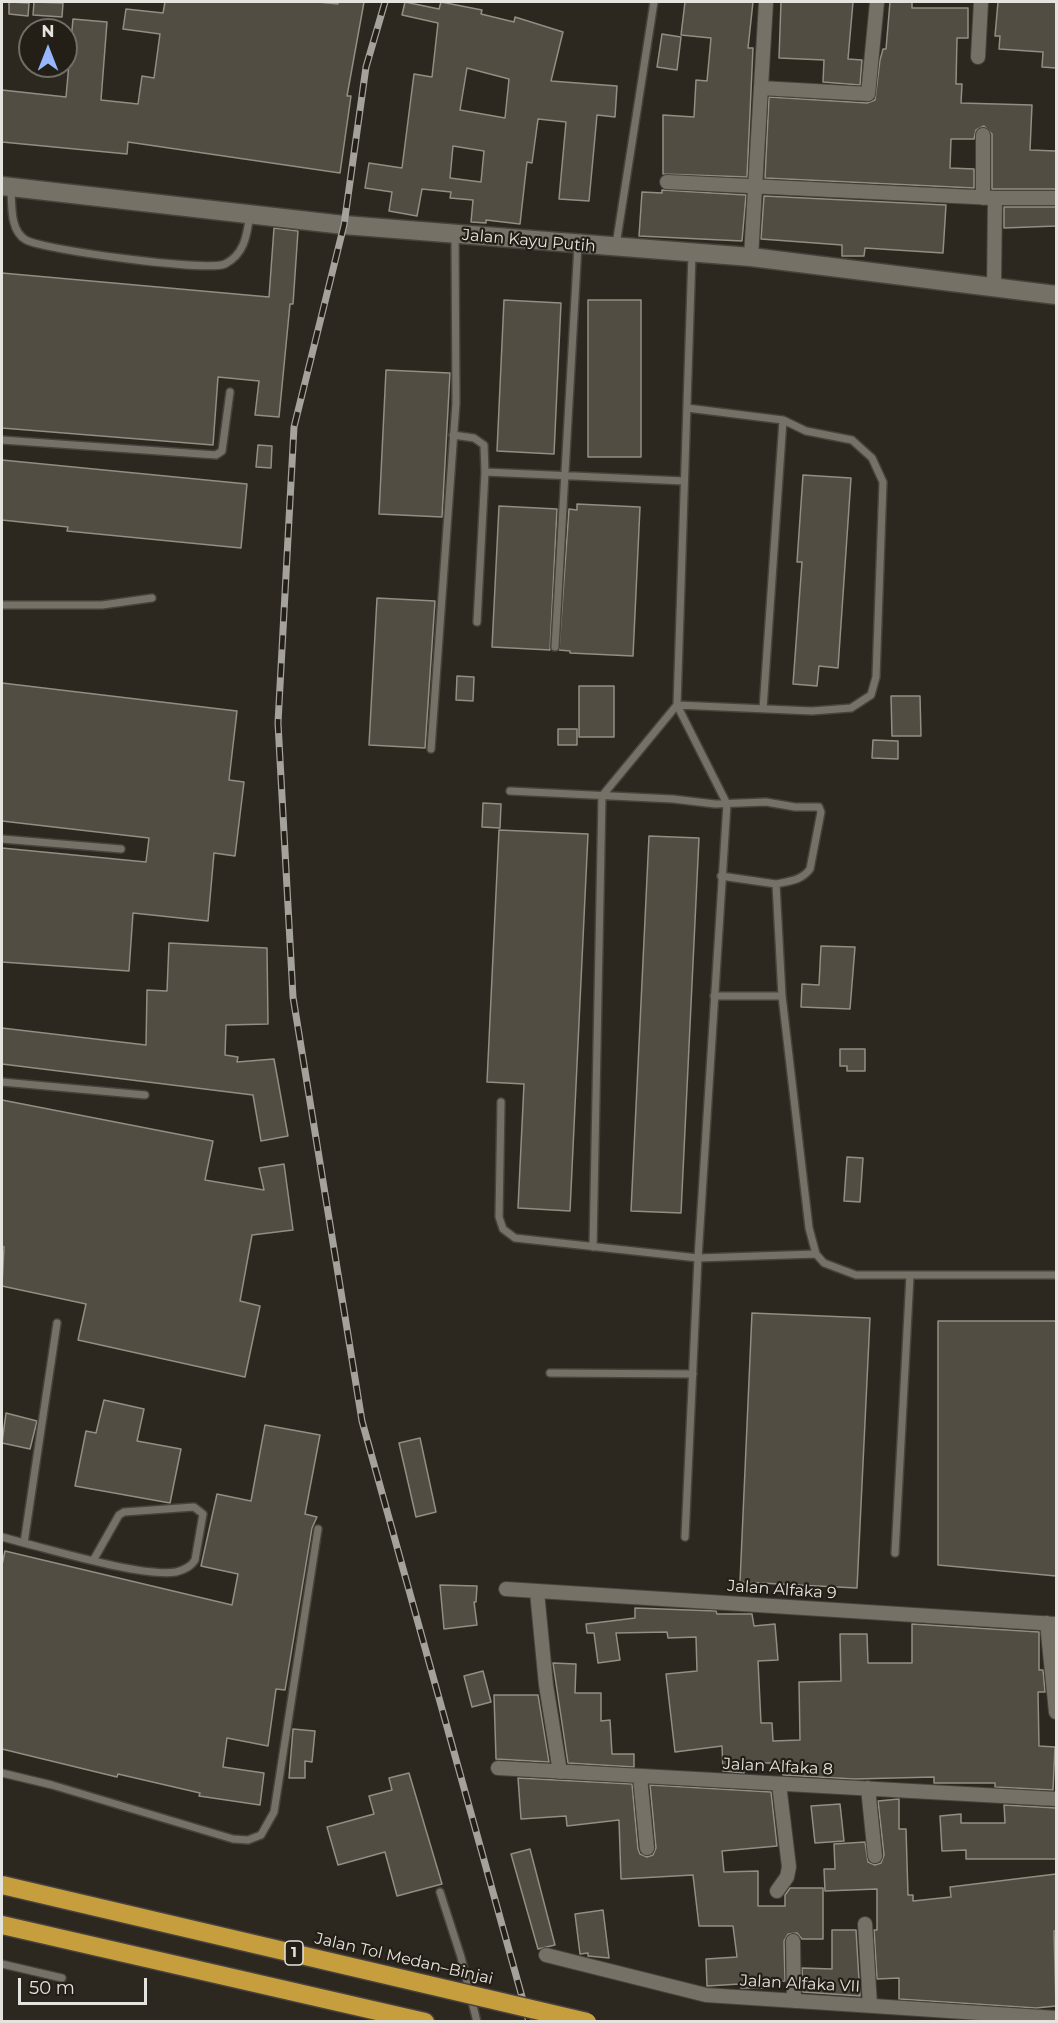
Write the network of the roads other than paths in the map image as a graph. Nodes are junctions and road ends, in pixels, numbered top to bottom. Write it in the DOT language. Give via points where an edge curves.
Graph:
graph roads {
  1 [pos="654,2"];
  2 [pos="766,2"];
  3 [pos="877,2"];
  4 [pos="981,2"];
  5 [pos="978,57"];
  6 [pos="761,88"];
  7 [pos="983,135"];
  8 [pos="667,182"];
  9 [pos="6,186"];
  10 [pos="755,188"];
  11 [pos="989,198"];
  12 [pos="1056,198"];
  13 [pos="250,213"];
  14 [pos="455,235"];
  15 [pos="578,245"];
  16 [pos="616,248"];
  17 [pos="692,251"];
  18 [pos="751,257"];
  19 [pos="994,290"];
  20 [pos="1056,295"];
  21 [pos="230,392"];
  22 [pos="687,408"];
  23 [pos="783,420"];
  24 [pos="453,435"];
  25 [pos="2,440"];
  26 [pos="485,472"];
  27 [pos="565,475"];
  28 [pos="684,481"];
  29 [pos="152,598"];
  30 [pos="2,605"];
  31 [pos="477,622"];
  32 [pos="555,646"];
  33 [pos="677,705"];
  34 [pos="763,709"];
  35 [pos="431,749"];
  36 [pos="510,790"];
  37 [pos="602,796"];
  38 [pos="727,804"];
  39 [pos="2,839"];
  40 [pos="121,849"];
  41 [pos="721,876"];
  42 [pos="776,884"];
  43 [pos="714,996"];
  44 [pos="782,996"];
  45 [pos="2,1082"];
  46 [pos="145,1095"];
  47 [pos="501,1102"];
  48 [pos="593,1247"];
  49 [pos="816,1254"];
  50 [pos="698,1258"];
  51 [pos="1056,1275"];
  52 [pos="910,1276"];
  53 [pos="57,1323"];
  54 [pos="550,1373"];
  55 [pos="693,1374"];
  56 [pos="318,1529"];
  57 [pos="2,1537"];
  58 [pos="685,1537"];
  59 [pos="24,1544"];
  60 [pos="895,1553"];
  61 [pos="94,1559"];
  62 [pos="506,1589"];
  63 [pos="537,1592"];
  64 [pos="1052,1623"];
  65 [pos="1056,1712"];
  66 [pos="498,1768"];
  67 [pos="560,1772"];
  68 [pos="2,1773"];
  69 [pos="640,1777"];
  70 [pos="779,1784"];
  71 [pos="868,1788"];
  72 [pos="1056,1799"];
  73 [pos="647,1848"];
  74 [pos="875,1856"];
  75 [pos="2,1885"];
  76 [pos="777,1891"];
  77 [pos="440,1892"];
  78 [pos="2,1924"];
  79 [pos="865,1924"];
  80 [pos="793,1941"];
  81 [pos="546,1955"];
  82 [pos="2,1964"];
  83 [pos="63,1978"];
  84 [pos="794,2001"];
  85 [pos="870,2005"];
  86 [pos="1056,2018"];
  87 [pos="425,2022"];
  88 [pos="477,2022"];
  89 [pos="587,2022"];
  1 -- 16 [label="lane"];
  2 -- 6 [label="street"];
  3 -- 6 [label="street" via="868,94"];
  4 -- 5 [label="street"];
  6 -- 10 [label="street"];
  7 -- 11 [label="street"];
  8 -- 10 [label="street"];
  9 -- 13 [label="street, Jalan Kayu Putih"];
  9 -- 13 [label="lane" via="14,225 25,240 144,262 223,266 246,241"];
  10 -- 11 [label="street"];
  10 -- 18 [label="street"];
  11 -- 12 [label="street"];
  11 -- 19 [label="street"];
  13 -- 14 [label="street, Jalan Kayu Putih"];
  14 -- 15 [label="street, Jalan Kayu Putih"];
  14 -- 24 [label="lane"];
  15 -- 16 [label="street, Jalan Kayu Putih"];
  15 -- 27 [label="lane"];
  16 -- 17 [label="street, Jalan Kayu Putih"];
  17 -- 18 [label="street, Jalan Kayu Putih"];
  17 -- 22 [label="lane"];
  18 -- 19 [label="street, Jalan Kayu Putih"];
  19 -- 20 [label="street, Jalan Kayu Putih"];
  21 -- 25 [label="lane" via="222,451 216,455"];
  22 -- 23 [label="lane"];
  22 -- 28 [label="lane"];
  23 -- 34 [label="lane"];
  23 -- 34 [label="lane" via="806,431 852,440 872,458 882,482 876,677 871,695 851,708"];
  24 -- 26 [label="lane" via="474,438 484,445"];
  24 -- 35 [label="lane"];
  26 -- 27 [label="lane"];
  26 -- 31 [label="lane"];
  27 -- 28 [label="lane"];
  27 -- 32 [label="lane"];
  28 -- 33 [label="lane"];
  29 -- 30 [label="lane" via="102,605"];
  33 -- 34 [label="lane"];
  33 -- 37 [label="lane"];
  33 -- 38 [label="lane"];
  36 -- 37 [label="lane"];
  37 -- 38 [label="lane"];
  37 -- 48 [label="lane"];
  38 -- 41 [label="lane"];
  38 -- 42 [label="lane" via="766,802 821,809 810,869 796,880"];
  39 -- 40 [label="lane"];
  41 -- 42 [label="lane"];
  41 -- 43 [label="lane"];
  42 -- 44 [label="lane"];
  43 -- 44 [label="lane"];
  43 -- 50 [label="lane"];
  44 -- 49 [label="lane" via="809,1228"];
  45 -- 46 [label="lane"];
  47 -- 48 [label="lane" via="503,1229 523,1240"];
  48 -- 50 [label="lane"];
  49 -- 50 [label="lane"];
  49 -- 52 [label="lane" via="834,1269 856,1275"];
  50 -- 55 [label="lane"];
  51 -- 52 [label="lane"];
  52 -- 60 [label="lane"];
  53 -- 59 [label="lane"];
  54 -- 55 [label="lane"];
  55 -- 58 [label="lane"];
  56 -- 68 [label="lane" via="274,1812 261,1835 248,1840 233,1839"];
  57 -- 59 [label="lane"];
  59 -- 61 [label="lane"];
  61 -- 61 [label="lane" via="154,1573 184,1569 195,1560 203,1514 194,1507 124,1512"];
  62 -- 63 [label="street, Jalan Alfaka 9"];
  63 -- 64 [label="street, Jalan Alfaka 9"];
  63 -- 67 [label="street"];
  64 -- 65 [label="street"];
  66 -- 67 [label="street, Jalan Alfaka 8"];
  67 -- 69 [label="street, Jalan Alfaka 8"];
  69 -- 70 [label="street, Jalan Alfaka 8"];
  69 -- 73 [label="street"];
  70 -- 71 [label="street, Jalan Alfaka 8"];
  70 -- 76 [label="street" via="789,1867"];
  71 -- 72 [label="street, Jalan Alfaka 8"];
  71 -- 74 [label="street"];
  75 -- 89 [label="highway, Jalan Tol Medan–Binjai / 1, bridge"];
  77 -- 88 [label="lane"];
  78 -- 87 [label="highway, 1"];
  79 -- 85 [label="street"];
  80 -- 84 [label="street"];
  81 -- 84 [label="street, Jalan Alfaka VII" via="706,1995"];
  82 -- 83 [label="lane"];
  84 -- 85 [label="street, Jalan Alfaka VII"];
  85 -- 86 [label="street, Jalan Alfaka VII"];
}
